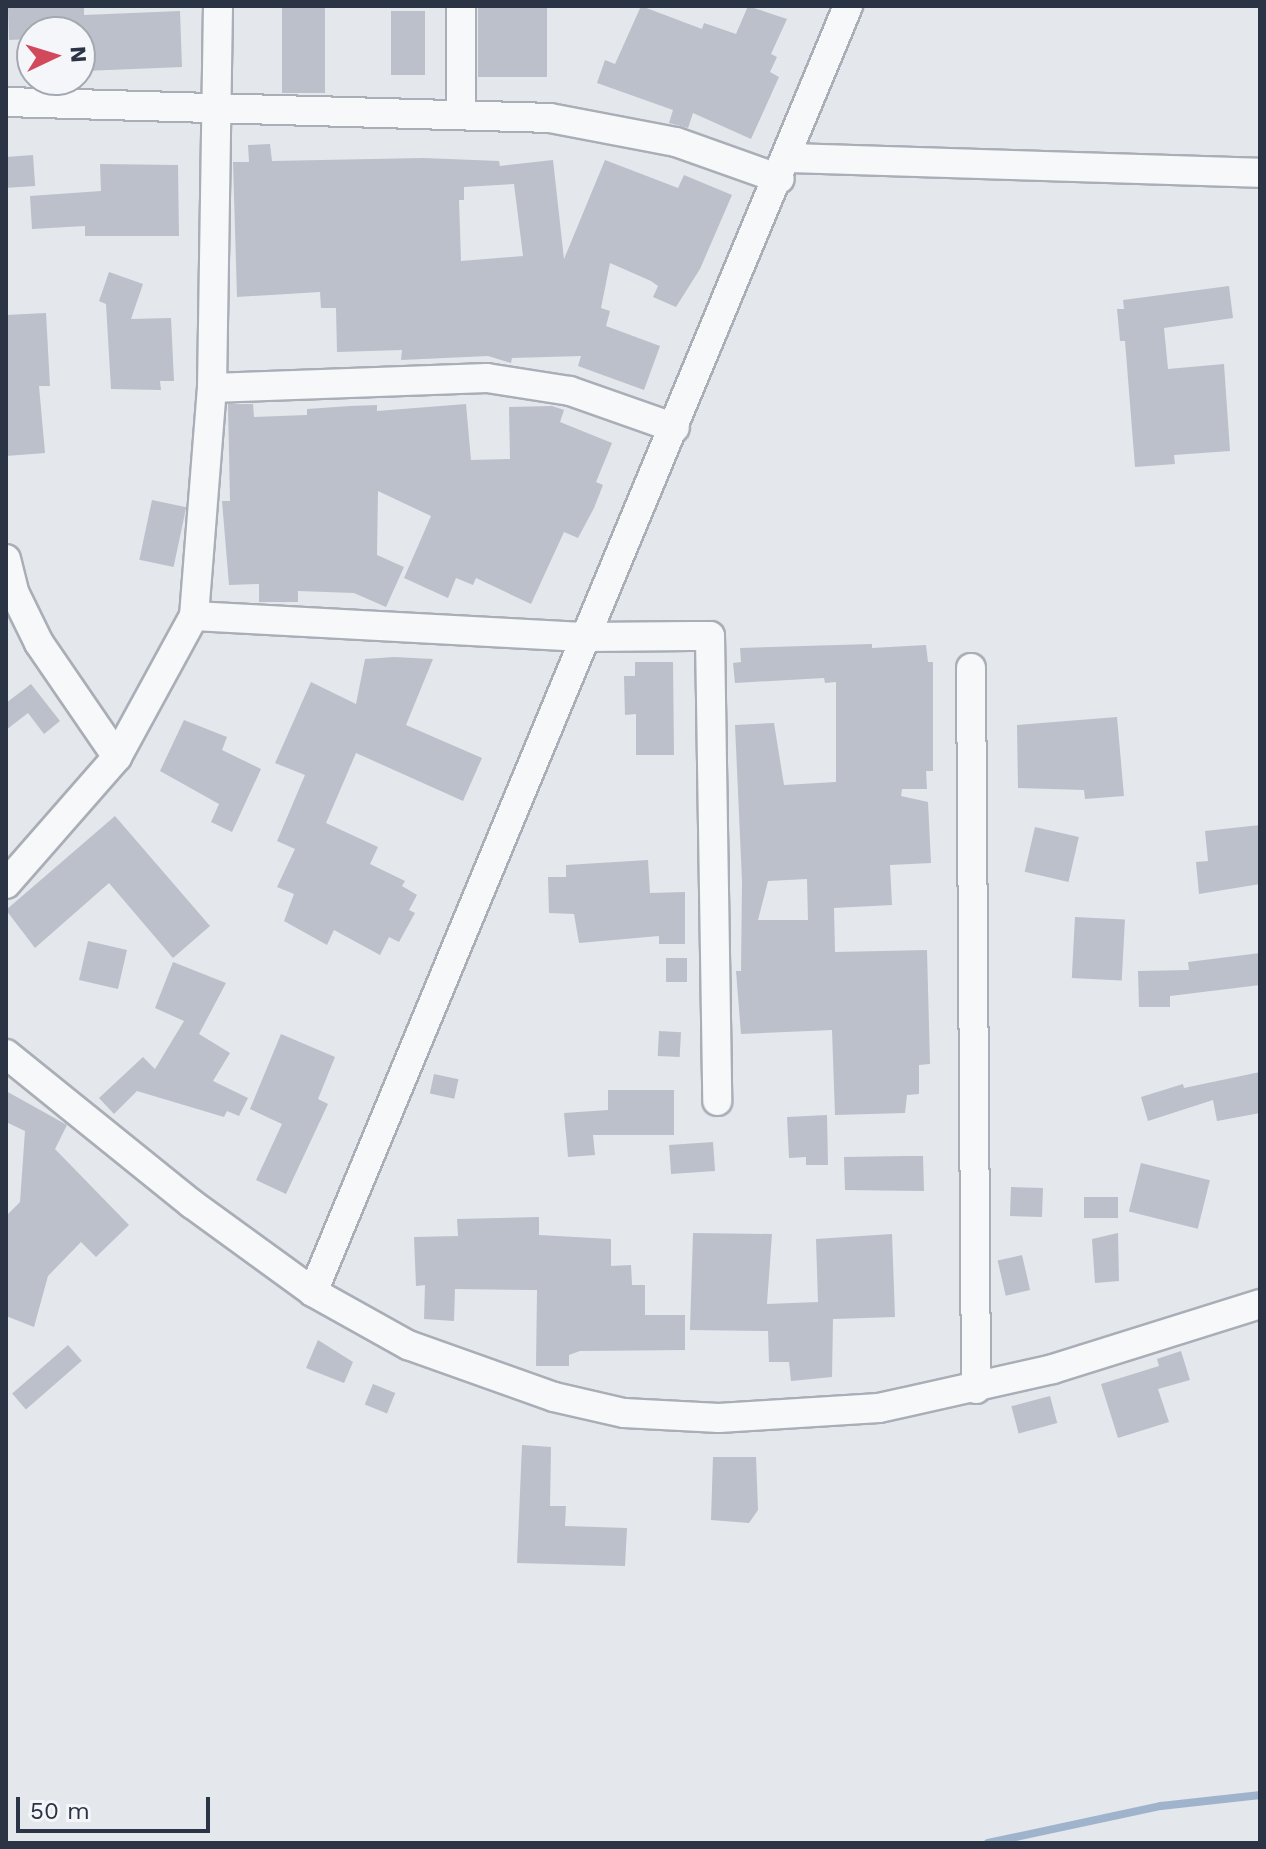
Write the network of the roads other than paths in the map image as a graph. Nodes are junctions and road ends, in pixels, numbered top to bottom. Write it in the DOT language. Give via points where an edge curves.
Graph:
graph roads {
  1 [pos="218,6"];
  2 [pos="461,6"];
  3 [pos="848,6"];
  4 [pos="6,102"];
  5 [pos="219,108"];
  6 [pos="461,113"];
  7 [pos="784,169"];
  8 [pos="1260,173"];
  9 [pos="212,388"];
  10 [pos="675,428"];
  11 [pos="6,559"];
  12 [pos="194,616"];
  13 [pos="587,637"];
  14 [pos="971,668"];
  15 [pos="117,757"];
  16 [pos="6,884"];
  17 [pos="6,1054"];
  18 [pos="717,1101"];
  19 [pos="313,1292"];
  20 [pos="1260,1304"];
  21 [pos="976,1389"];
  1 -- 5 [label="street"];
  2 -- 6 [label="street"];
  3 -- 7 [label="street"];
  4 -- 5 [label="street"];
  5 -- 6 [label="street"];
  5 -- 9 [label="street"];
  6 -- 7 [label="street" via="620,129"];
  7 -- 8 [label="street"];
  7 -- 10 [label="street"];
  9 -- 10 [label="street" via="487,378 570,391"];
  9 -- 12 [label="street"];
  10 -- 13 [label="street"];
  11 -- 15 [label="street" via="15,594 39,643"];
  12 -- 13 [label="street"];
  12 -- 15 [label="street"];
  13 -- 18 [label="street" via="710,636"];
  13 -- 19 [label="street"];
  14 -- 21 [label="street"];
  15 -- 16 [label="street"];
  17 -- 19 [label="street" via="192,1204"];
  19 -- 21 [label="street" via="408,1345 528,1389 624,1413 719,1418 827,1412"];
  20 -- 21 [label="street"];
}
